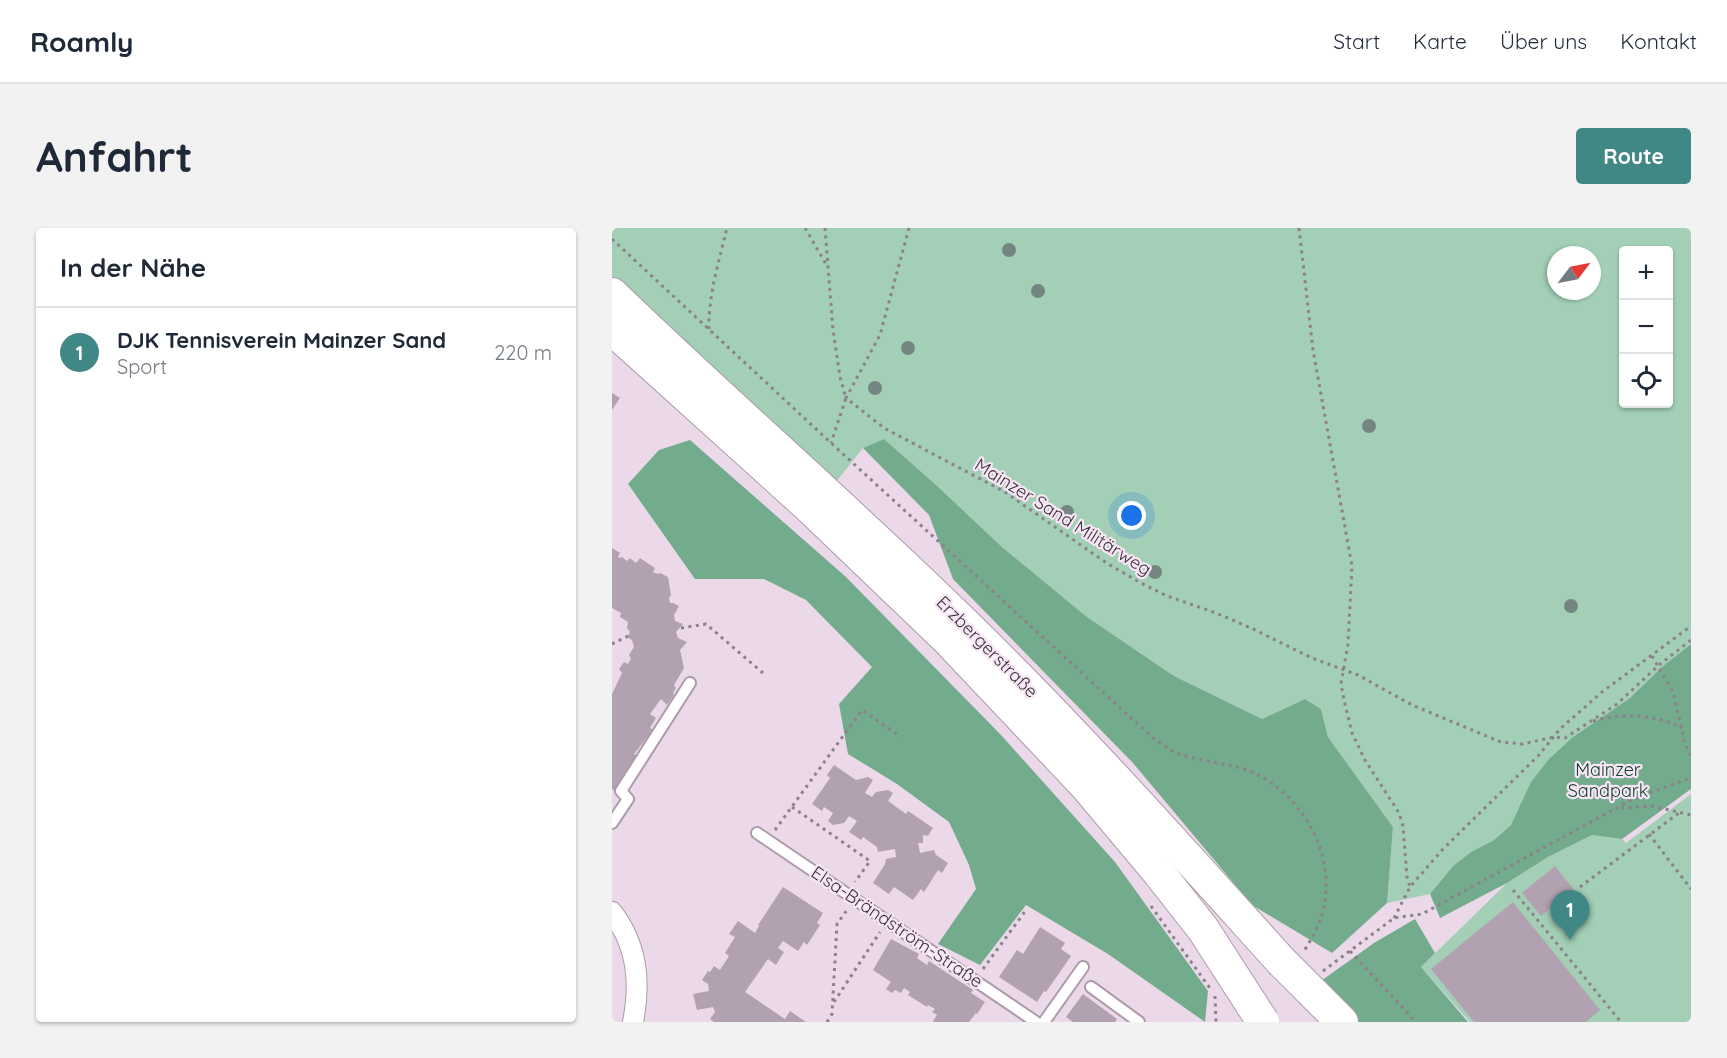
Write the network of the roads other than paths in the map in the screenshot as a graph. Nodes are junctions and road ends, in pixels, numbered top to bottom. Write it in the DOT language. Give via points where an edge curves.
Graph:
graph roads {
  1 [pos="612,294"];
  2 [pos="612,329"];
  3 [pos="690,683"];
  4 [pos="612,823"];
  5 [pos="757,832"];
  6 [pos="612,912"];
  7 [pos="1083,967"];
  8 [pos="1091,987"];
  9 [pos="1246,1011"];
  10 [pos="633,1022"];
  11 [pos="1036,1022"];
  12 [pos="1044,1022"];
  13 [pos="1139,1022"];
  14 [pos="1342,1022"];
  1 -- 14 [label="main road, Erzbergerstraße, bridge" via="967,625 1078,739 1281,961 1314,985"];
  2 -- 9 [label="main road, Erzbergerstraße" via="824,521 948,640 1086,786 1203,930"];
  3 -- 4 [label="lane" via="621,791 628,799"];
  5 -- 11 [label="lane, Elsa-Brändström-Straße"];
  6 -- 10 [label="street" via="625,929 633,954 638,982"];
  7 -- 12 [label="lane"];
  8 -- 13 [label="lane"];
}
